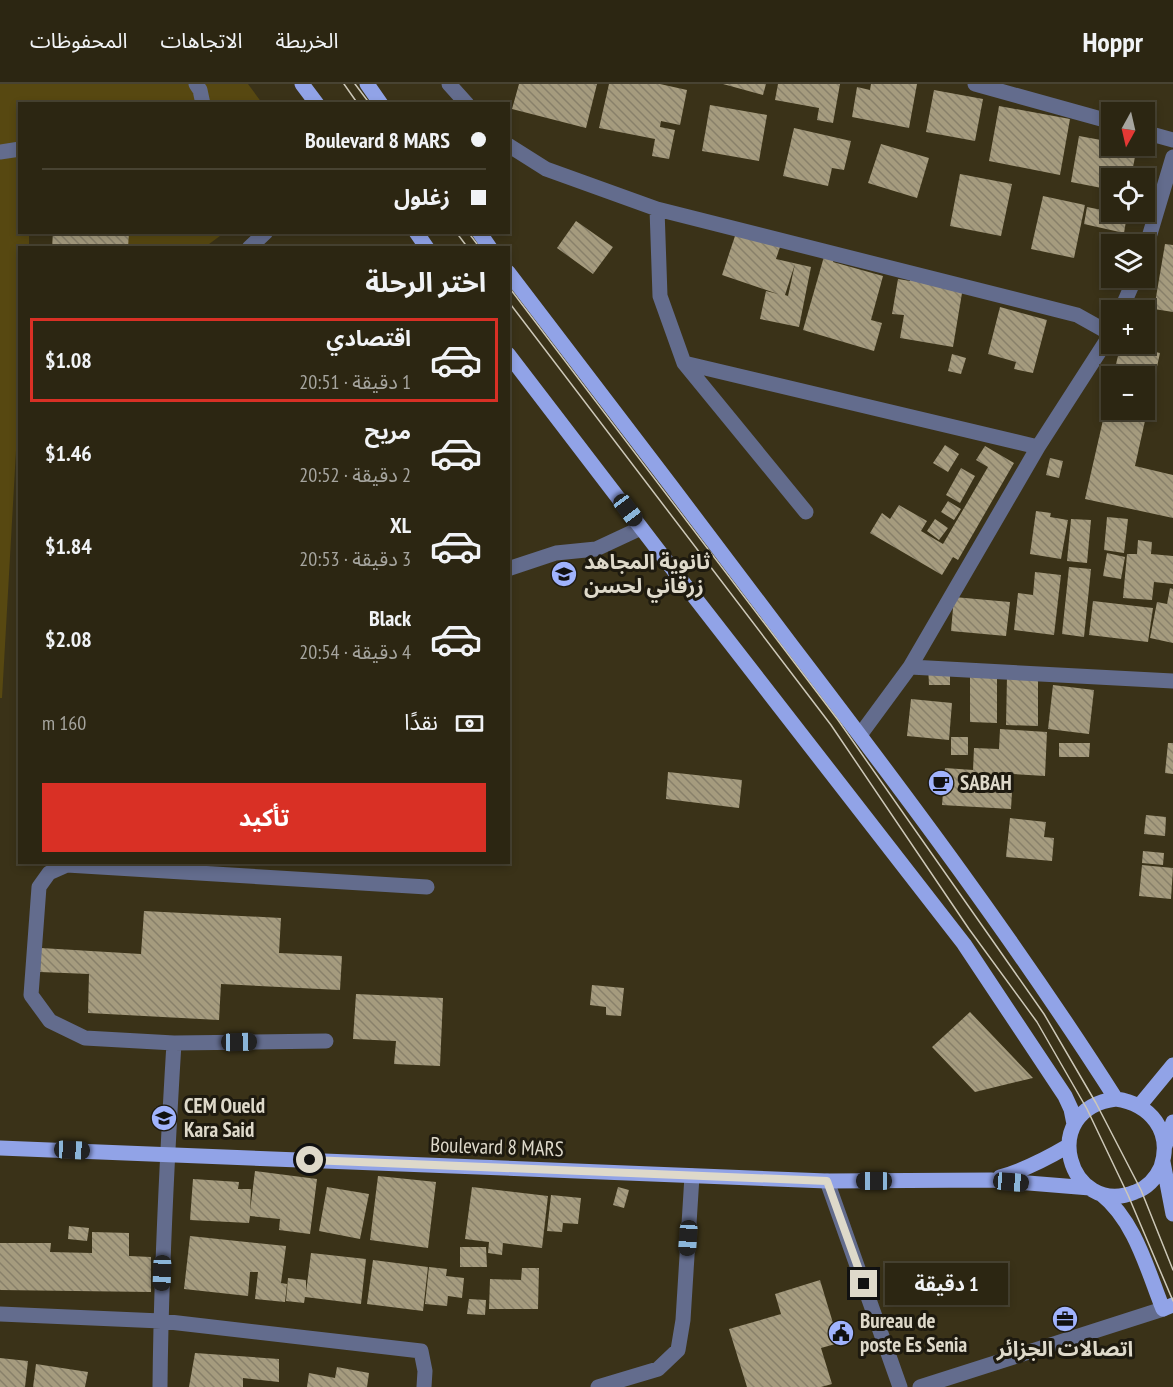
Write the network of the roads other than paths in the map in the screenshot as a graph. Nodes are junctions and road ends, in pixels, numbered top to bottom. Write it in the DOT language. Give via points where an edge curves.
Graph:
graph roads {
  1 [pos="196,84"];
  2 [pos="302,84"];
  3 [pos="367,84"];
  4 [pos="449,84"];
  5 [pos="975,84"];
  6 [pos="203,102"];
  7 [pos="316,102"];
  8 [pos="380,102"];
  9 [pos="465,102"];
  10 [pos="1101,119"];
  11 [pos="1155,135"];
  12 [pos="1173,140"];
  13 [pos="510,146"];
  14 [pos="18,149"];
  15 [pos="0,152"];
  16 [pos="1173,157"];
  17 [pos="657,209"];
  18 [pos="264,234"];
  19 [pos="1150,234"];
  20 [pos="251,246"];
  21 [pos="510,275"];
  22 [pos="1101,328"];
  23 [pos="1101,349"];
  24 [pos="510,357"];
  25 [pos="684,363"];
  26 [pos="1038,447"];
  27 [pos="806,512"];
  28 [pos="641,528"];
  29 [pos="510,568"];
  30 [pos="910,667"];
  31 [pos="1173,681"];
  32 [pos="860,735"];
  33 [pos="427,887"];
  34 [pos="326,1041"];
  35 [pos="174,1043"];
  36 [pos="1173,1065"];
  37 [pos="1116,1099"];
  38 [pos="1140,1105"];
  39 [pos="1173,1122"];
  40 [pos="1074,1124"];
  41 [pos="1068,1146"];
  42 [pos="1165,1146"];
  43 [pos="0,1148"];
  44 [pos="167,1155"];
  45 [pos="1163,1162"];
  46 [pos="692,1176"];
  47 [pos="992,1180"];
  48 [pos="827,1181"];
  49 [pos="1095,1191"];
  50 [pos="1173,1214"];
  51 [pos="1168,1307"];
  52 [pos="0,1314"];
  53 [pos="161,1321"];
  54 [pos="160,1387"];
  55 [pos="424,1387"];
  56 [pos="598,1387"];
  57 [pos="900,1387"];
  58 [pos="920,1387"];
  1 -- 6 [label="street"];
  2 -- 7 [label="main road"];
  3 -- 8 [label="main road"];
  4 -- 9 [label="street"];
  5 -- 10 [label="street"];
  11 -- 12 [label="street"];
  13 -- 17 [label="street" via="546,169"];
  14 -- 15 [label="street"];
  16 -- 19 [label="street"];
  17 -- 22 [label="street" via="1077,315"];
  17 -- 25 [label="street" via="660,297"];
  18 -- 20 [label="street"];
  21 -- 32 [label="main road"];
  23 -- 26 [label="street"];
  24 -- 28 [label="main road"];
  25 -- 26 [label="street"];
  25 -- 27 [label="street"];
  26 -- 30 [label="street"];
  28 -- 29 [label="street" via="596,549 556,553"];
  28 -- 40 [label="main road" via="964,944 1065,1096"];
  30 -- 31 [label="street"];
  30 -- 32 [label="street"];
  32 -- 37 [label="main road" via="1000,924"];
  33 -- 35 [label="street" via="67,865 49,873 39,887 31,995 50,1021 85,1038"];
  34 -- 35 [label="street"];
  35 -- 44 [label="street"];
  36 -- 38 [label="main road"];
  37 -- 38 [label="main road"];
  37 -- 40 [label="main road" via="1096,1103"];
  38 -- 42 [label="main road" via="1158,1122"];
  39 -- 42 [label="main road"];
  40 -- 41 [label="main road"];
  41 -- 47 [label="main road" via="1044,1161"];
  41 -- 49 [label="main road" via="1070,1162 1078,1177"];
  42 -- 45 [label="main road"];
  43 -- 44 [label="main road, Boulevard 8 MARS"];
  44 -- 46 [label="main road, Boulevard 8 MARS"];
  44 -- 53 [label="street"];
  45 -- 49 [label="main road" via="1159,1173 1141,1190 1114,1196"];
  45 -- 50 [label="main road"];
  46 -- 48 [label="main road, Boulevard 8 MARS"];
  46 -- 56 [label="street" via="678,1350 658,1369"];
  47 -- 48 [label="main road, Boulevard 8 MARS"];
  47 -- 49 [label="main road"];
  48 -- 57 [label="street"];
  49 -- 51 [label="main road" via="1116,1208 1132,1233"];
  51 -- 58 [label="street"];
  52 -- 53 [label="street"];
  53 -- 54 [label="street"];
  53 -- 55 [label="street" via="421,1351 426,1371"];
}
